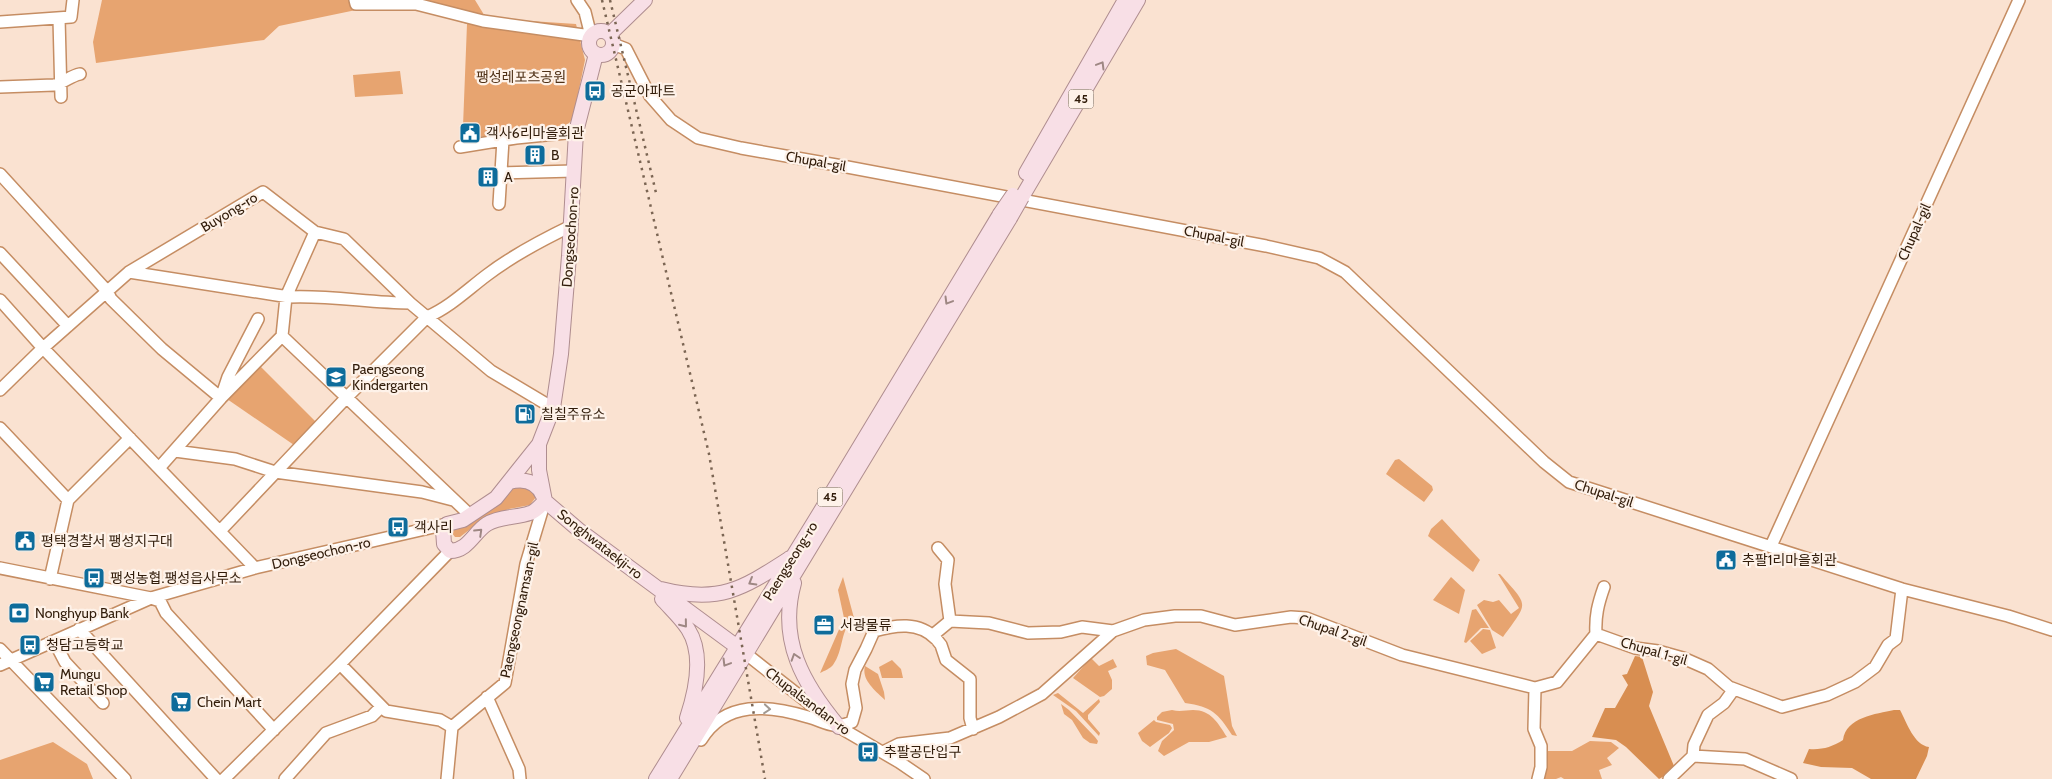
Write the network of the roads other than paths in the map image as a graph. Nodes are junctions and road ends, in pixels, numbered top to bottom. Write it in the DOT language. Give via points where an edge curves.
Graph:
graph roads {
  1 [pos="74,0"];
  2 [pos="355,0"];
  3 [pos="578,0"];
  4 [pos="645,0"];
  5 [pos="1126,0"];
  6 [pos="1138,0"];
  7 [pos="2018,0"];
  8 [pos="60,18"];
  9 [pos="0,22"];
  10 [pos="590,37"];
  11 [pos="611,39"];
  12 [pos="596,54"];
  13 [pos="80,74"];
  14 [pos="61,84"];
  15 [pos="0,87"];
  16 [pos="61,97"];
  17 [pos="576,132"];
  18 [pos="503,140"];
  19 [pos="460,147"];
  20 [pos="574,172"];
  21 [pos="501,173"];
  22 [pos="0,174"];
  23 [pos="1018,196"];
  24 [pos="499,204"];
  25 [pos="571,226"];
  26 [pos="315,232"];
  27 [pos="0,253"];
  28 [pos="129,272"];
  29 [pos="107,292"];
  30 [pos="286,297"];
  31 [pos="0,300"];
  32 [pos="410,303"];
  33 [pos="427,317"];
  34 [pos="258,319"];
  35 [pos="68,326"];
  36 [pos="282,336"];
  37 [pos="43,348"];
  38 [pos="2,382"];
  39 [pos="221,398"];
  40 [pos="346,398"];
  41 [pos="553,408"];
  42 [pos="1,429"];
  43 [pos="130,438"];
  44 [pos="540,444"];
  45 [pos="175,451"];
  46 [pos="158,468"];
  47 [pos="274,472"];
  48 [pos="509,482"];
  49 [pos="68,500"];
  50 [pos="454,500"];
  51 [pos="545,501"];
  52 [pos="470,515"];
  53 [pos="447,524"];
  54 [pos="220,530"];
  55 [pos="1771,546"];
  56 [pos="938,548"];
  57 [pos="450,551"];
  58 [pos="796,562"];
  59 [pos="0,568"];
  60 [pos="255,568"];
  61 [pos="50,578"];
  62 [pos="654,586"];
  63 [pos="1604,587"];
  64 [pos="1902,589"];
  65 [pos="151,598"];
  66 [pos="950,622"];
  67 [pos="79,629"];
  68 [pos="2052,630"];
  69 [pos="1113,631"];
  70 [pos="1596,634"];
  71 [pos="936,639"];
  72 [pos="54,641"];
  73 [pos="0,649"];
  74 [pos="741,650"];
  75 [pos="5,662"];
  76 [pos="340,664"];
  77 [pos="1535,688"];
  78 [pos="1734,689"];
  79 [pos="487,697"];
  80 [pos="103,703"];
  81 [pos="382,707"];
  82 [pos="452,727"];
  83 [pos="839,727"];
  84 [pos="973,729"];
  85 [pos="274,730"];
  86 [pos="679,752"];
  87 [pos="883,752"];
  88 [pos="1694,756"];
  89 [pos="125,779"];
  90 [pos="216,779"];
  91 [pos="224,779"];
  92 [pos="286,779"];
  93 [pos="447,779"];
  94 [pos="520,779"];
  95 [pos="656,779"];
  96 [pos="670,779"];
  97 [pos="924,779"];
  98 [pos="1538,779"];
  99 [pos="1669,779"];
  100 [pos="1791,779"];
  1 -- 8 [label="street" via="72,17"];
  2 -- 10 [label="street" via="356,4 416,4 483,21"];
  3 -- 10 [label="street" via="585,12"];
  4 -- 11 [label="main road"];
  5 -- 23 [label="main road, 45"];
  23 -- 6 [label="main road, 45, one-way"];
  7 -- 55 [label="street, Chupal-gil"];
  8 -- 9 [label="street"];
  8 -- 14 [label="street"];
  10 -- 11 [label="main road" via="600,31"];
  10 -- 12 [label="main road" via="590,49"];
  11 -- 12 [label="main road" via="611,50 606,54"];
  11 -- 55 [label="street, Chupal-gil" via="626,49 650,96 670,120 698,138 1319,258 1345,272 1544,462 1569,482"];
  12 -- 17 [label="main road, Dongseochon-ro"];
  13 -- 14 [label="street"];
  14 -- 15 [label="street"];
  14 -- 16 [label="street"];
  17 -- 18 [label="street"];
  17 -- 20 [label="main road, Dongseochon-ro"];
  18 -- 19 [label="street"];
  18 -- 21 [label="street"];
  20 -- 21 [label="street"];
  20 -- 25 [label="main road, Dongseochon-ro"];
  21 -- 24 [label="street"];
  22 -- 29 [label="street"];
  23 -- 58 [label="main road, Paengseong-ro / 45, bridge"];
  25 -- 33 [label="street" via="542,239 488,274 444,310"];
  25 -- 41 [label="main road, Dongseochon-ro" via="561,354"];
  26 -- 28 [label="street, Buyong-ro" via="263,192"];
  26 -- 30 [label="street"];
  26 -- 32 [label="street" via="344,239"];
  27 -- 35 [label="street"];
  28 -- 29 [label="street, Buyong-ro"];
  28 -- 30 [label="street"];
  29 -- 35 [label="street, Buyong-ro"];
  29 -- 39 [label="street" via="162,349"];
  30 -- 32 [label="street"];
  30 -- 36 [label="street"];
  31 -- 37 [label="street"];
  32 -- 33 [label="street"];
  33 -- 40 [label="street"];
  33 -- 41 [label="street" via="491,371"];
  34 -- 39 [label="street" via="228,376"];
  35 -- 37 [label="street, Buyong-ro"];
  36 -- 39 [label="street"];
  36 -- 40 [label="street"];
  37 -- 38 [label="street, Buyong-ro"];
  37 -- 43 [label="street"];
  39 -- 45 [label="street"];
  40 -- 47 [label="street"];
  40 -- 50 [label="street"];
  41 -- 44 [label="main road, Dongseochon-ro"];
  42 -- 49 [label="street"];
  43 -- 46 [label="street"];
  43 -- 49 [label="street"];
  44 -- 48 [label="main road, Dongseochon-ro"];
  44 -- 51 [label="main road" via="539,470"];
  45 -- 46 [label="street"];
  45 -- 47 [label="street" via="235,459"];
  46 -- 54 [label="street"];
  47 -- 50 [label="street" via="422,492"];
  47 -- 54 [label="street"];
  48 -- 51 [label="main road" via="525,480 534,484 543,493"];
  48 -- 52 [label="main road, Dongseochon-ro" via="496,498"];
  49 -- 61 [label="street"];
  50 -- 52 [label="street"];
  57 -- 51 [label="main road, Songhwataekji-ro, one-way" via="464,548 480,528 511,516 531,513"];
  51 -- 62 [label="main road, Songhwataekji-ro"];
  51 -- 79 [label="street, Paengseongnamsan-gil" via="526,564 505,683"];
  52 -- 53 [label="main road, Dongseochon-ro"];
  53 -- 57 [label="main road" via="443,529 444,544"];
  53 -- 60 [label="street, Dongseochon-ro"];
  54 -- 60 [label="street"];
  55 -- 64 [label="street, Chupal-gil"];
  56 -- 66 [label="street" via="948,560 945,584"];
  57 -- 76 [label="street, Songhwataekji-ro"];
  58 -- 62 [label="main road, one-way" via="725,592 691,594"];
  58 -- 74 [label="main road, Paengseong-ro / 45"];
  83 -- 58 [label="main road, one-way" via="808,685 793,650 788,614"];
  59 -- 61 [label="street, Dongseochon-ro"];
  60 -- 65 [label="street, Dongseochon-ro"];
  61 -- 65 [label="street, Dongseochon-ro"];
  62 -- 74 [label="main road, Songhwataekji-ro"];
  62 -- 86 [label="main road, one-way" via="687,626 696,653 696,683"];
  63 -- 70 [label="street" via="1596,607"];
  64 -- 68 [label="street, Chupal-gil"];
  64 -- 78 [label="street, Chupal 1-gil" via="1896,639 1888,645 1875,667 1855,682 1827,695 1782,707"];
  65 -- 67 [label="street"];
  65 -- 85 [label="street" via="160,601 166,613"];
  66 -- 69 [label="street" via="988,623 1028,634 1082,627"];
  66 -- 71 [label="street" via="933,635"];
  67 -- 72 [label="street"];
  67 -- 90 [label="street"];
  69 -- 77 [label="street, Chupal 2-gil" via="1144,620 1175,616 1201,616 1235,626 1291,617 1306,618 1402,655"];
  69 -- 84 [label="street, Chupal 2-gil" via="1042,694"];
  70 -- 77 [label="street" via="1557,682"];
  70 -- 78 [label="street, Chupal 1-gil" via="1635,648 1658,650 1683,658 1708,669"];
  71 -- 83 [label="street" via="918,627 892,626 874,631 854,670 852,684 856,708 852,722"];
  71 -- 84 [label="street" via="946,660 970,678 968,693"];
  72 -- 75 [label="street"];
  72 -- 80 [label="street" via="66,662"];
  73 -- 75 [label="street"];
  74 -- 83 [label="street, Chupalsandan-ro"];
  74 -- 86 [label="main road, Paengseong-ro / 45"];
  75 -- 89 [label="street"];
  76 -- 81 [label="street"];
  76 -- 85 [label="street, Songhwataekji-ro"];
  77 -- 98 [label="street" via="1534,729 1541,746"];
  78 -- 88 [label="street" via="1724,703 1708,714 1694,745"];
  79 -- 82 [label="street, Paengseongnamsan-gil"];
  79 -- 94 [label="street" via="519,769"];
  81 -- 82 [label="street" via="386,712 440,720"];
  81 -- 92 [label="street" via="372,716 326,733"];
  82 -- 93 [label="street"];
  86 -- 83 [label="street, one-way" via="693,753 717,720 752,708 805,716"];
  83 -- 87 [label="street, Chupalsandan-ro"];
  84 -- 87 [label="street, Chupal 2-gil" via="950,738 900,744"];
  85 -- 91 [label="street, Songhwataekji-ro"];
  86 -- 95 [label="main road, Paengseong-ro / 45"];
  86 -- 96 [label="main road, Paengseong-ro / 45"];
  87 -- 97 [label="street, Chupalsandan-ro"];
  88 -- 99 [label="street"];
  88 -- 100 [label="street" via="1745,759"];
}
